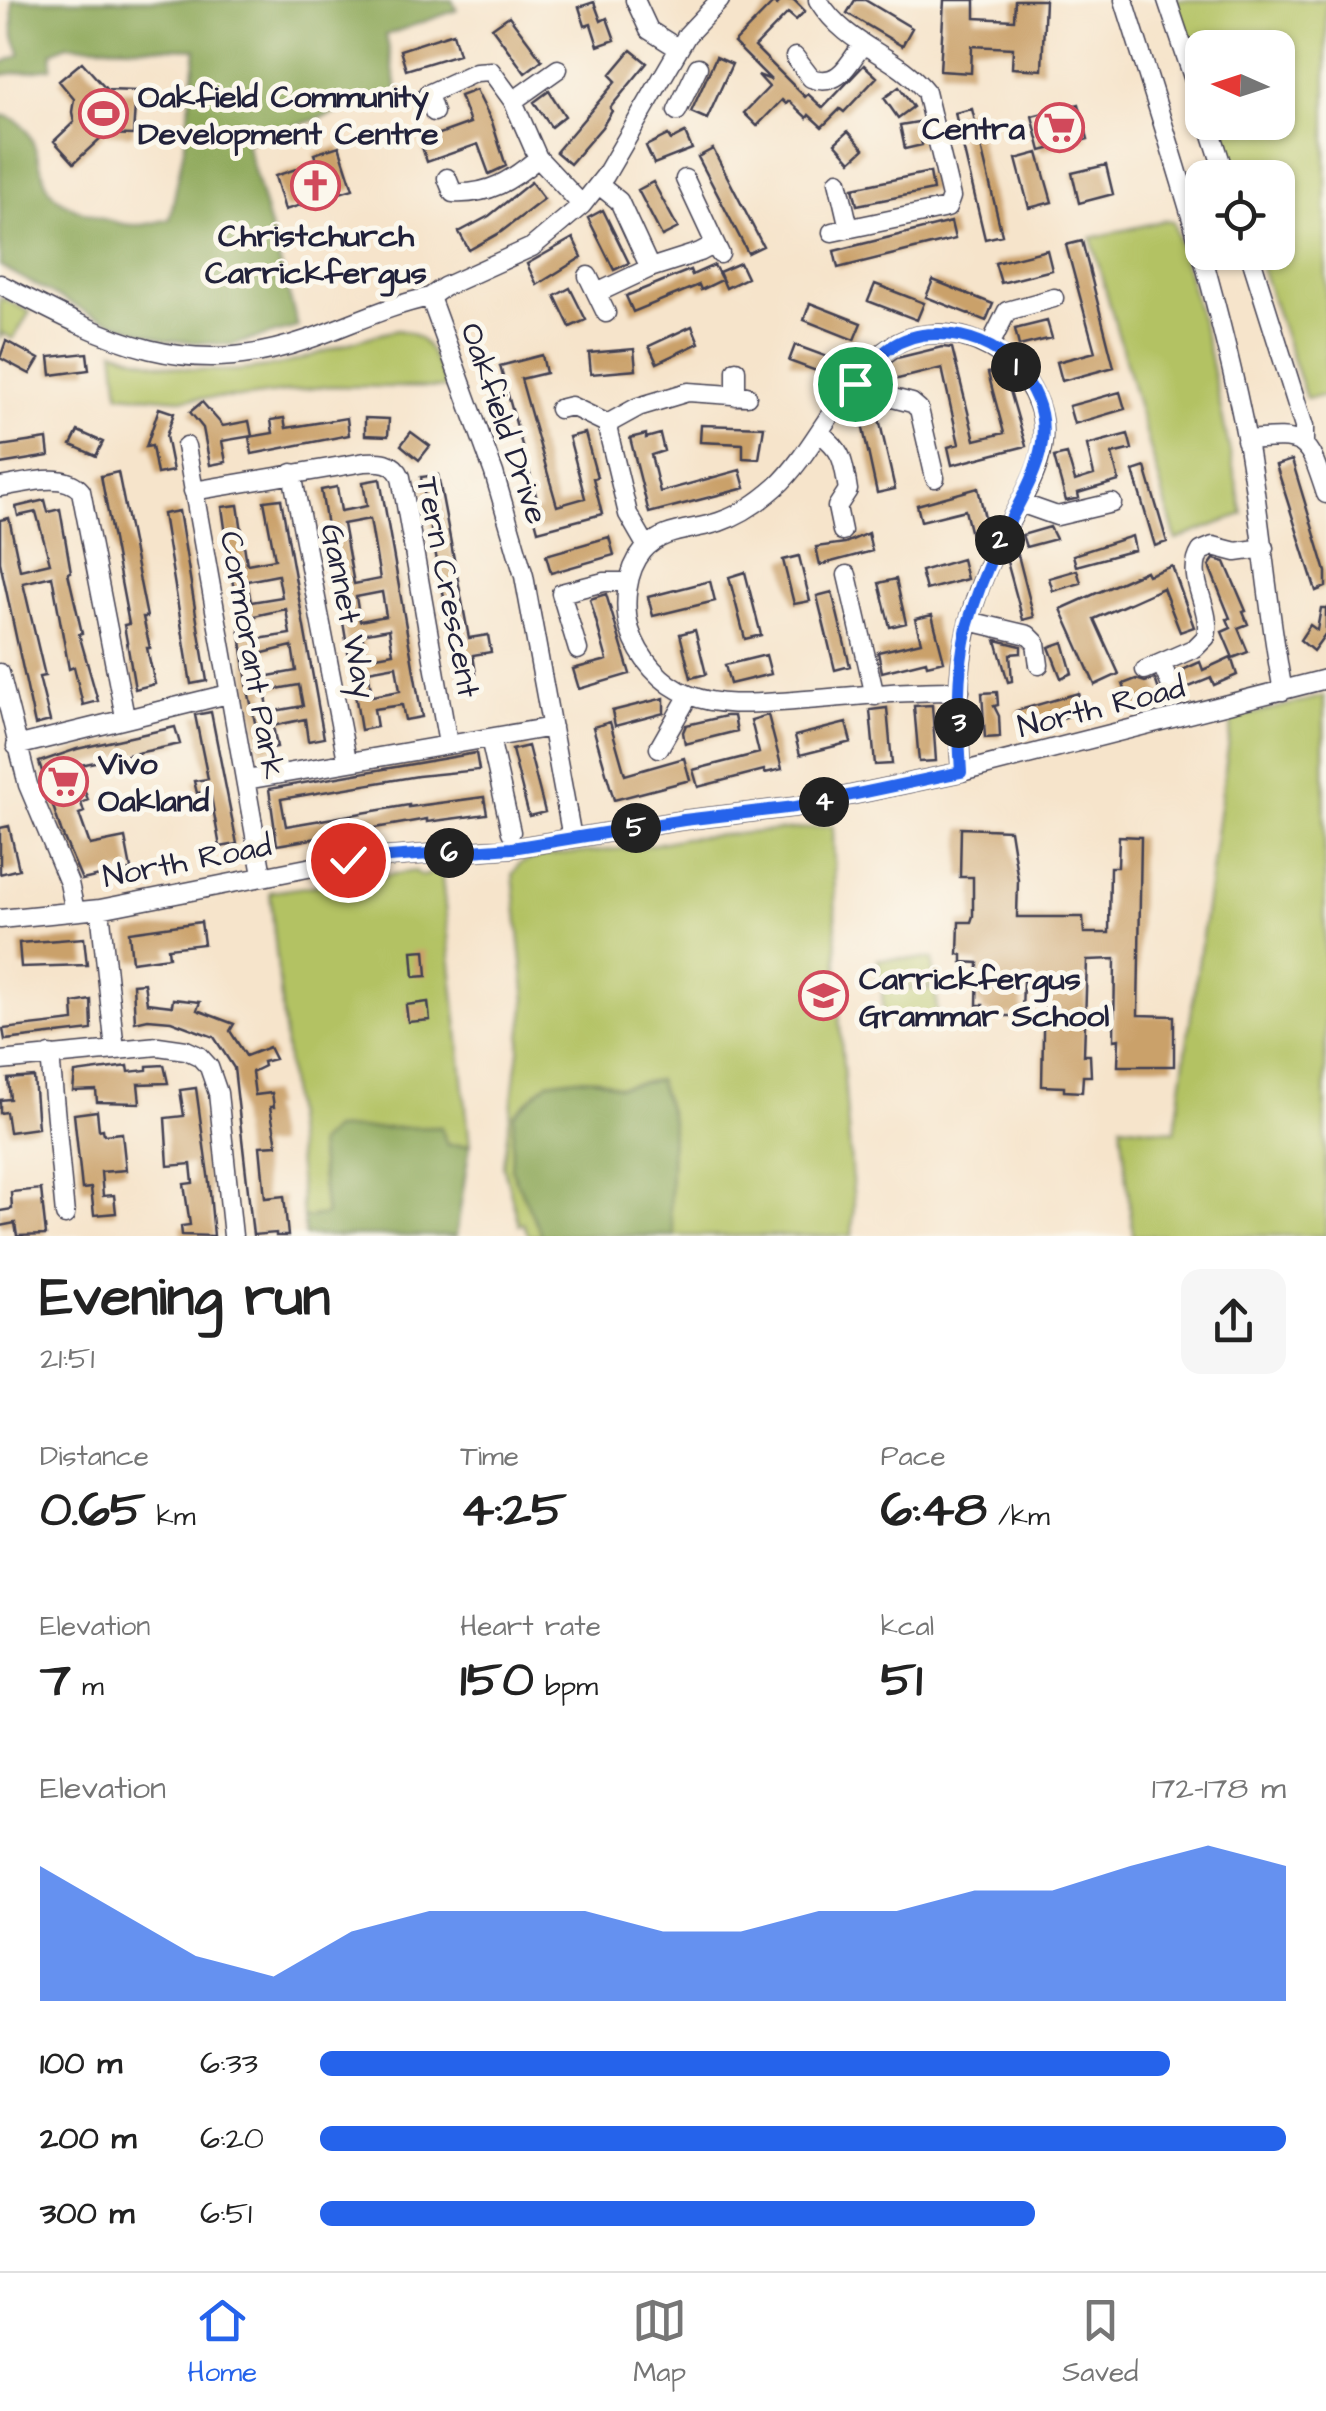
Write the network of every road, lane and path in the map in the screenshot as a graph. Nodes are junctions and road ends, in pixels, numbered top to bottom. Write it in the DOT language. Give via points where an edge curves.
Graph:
graph roads {
  1 [pos="635,0"];
  2 [pos="720,0"];
  3 [pos="818,0"];
  4 [pos="1124,0"];
  5 [pos="1168,0"];
  6 [pos="862,45"];
  7 [pos="679,49"];
  8 [pos="1185,52"];
  9 [pos="795,58"];
  10 [pos="698,67"];
  11 [pos="558,69"];
  12 [pos="660,86"];
  13 [pos="513,101"];
  14 [pos="434,112"];
  15 [pos="538,158"];
  16 [pos="685,179"];
  17 [pos="838,182"];
  18 [pos="598,185"];
  19 [pos="453,193"];
  20 [pos="582,204"];
  21 [pos="650,268"];
  22 [pos="1256,270"];
  23 [pos="0,284"];
  24 [pos="430,298"];
  25 [pos="1054,298"];
  26 [pos="606,313"];
  27 [pos="989,347"];
  28 [pos="736,370"];
  29 [pos="862,374"];
  30 [pos="559,409"];
  31 [pos="608,424"];
  32 [pos="820,434"];
  33 [pos="1246,440"];
  34 [pos="1304,443"];
  35 [pos="186,446"];
  36 [pos="292,473"];
  37 [pos="935,478"];
  38 [pos="0,487"];
  39 [pos="193,491"];
  40 [pos="1326,494"];
  41 [pos="1112,503"];
  42 [pos="1020,504"];
  43 [pos="842,531"];
  44 [pos="647,546"];
  45 [pos="1264,548"];
  46 [pos="847,575"];
  47 [pos="629,582"];
  48 [pos="969,621"];
  49 [pos="578,650"];
  50 [pos="1039,665"];
  51 [pos="0,674"];
  52 [pos="1326,679"];
  53 [pos="1172,688"];
  54 [pos="960,691"];
  55 [pos="1283,691"];
  56 [pos="228,694"];
  57 [pos="688,695"];
  58 [pos="875,696"];
  59 [pos="3,703"];
  60 [pos="125,717"];
  61 [pos="552,727"];
  62 [pos="490,738"];
  63 [pos="448,744"];
  64 [pos="16,746"];
  65 [pos="659,748"];
  66 [pos="347,760"];
  67 [pos="961,772"];
  68 [pos="246,780"];
  69 [pos="511,832"];
  70 [pos="572,838"];
  71 [pos="262,875"];
  72 [pos="100,909"];
  73 [pos="75,911"];
  74 [pos="0,919"];
  75 [pos="115,1050"];
  76 [pos="50,1055"];
  77 [pos="0,1061"];
  78 [pos="65,1215"];
  79 [pos="233,1236"];
  1 -- 7 [label="street" via="649,30"];
  2 -- 7 [label="street"];
  3 -- 6 [label="street"];
  4 -- 33 [label="street" via="1184,186"];
  5 -- 8 [label="street"];
  6 -- 9 [label="street" via="828,81 810,78"];
  6 -- 17 [label="street" via="926,92 952,197 947,208 841,230"];
  7 -- 12 [label="street"];
  10 -- 12 [label="street" via="680,104"];
  11 -- 13 [label="street"];
  12 -- 18 [label="street"];
  13 -- 14 [label="street" via="484,70 428,94"];
  13 -- 15 [label="street"];
  15 -- 19 [label="street" via="495,189"];
  15 -- 20 [label="street"];
  16 -- 21 [label="street" via="718,249"];
  18 -- 20 [label="street"];
  18 -- 21 [label="street" via="620,202"];
  20 -- 24 [label="street" via="532,247"];
  21 -- 26 [label="street" via="592,284"];
  22 -- 34 [label="street"];
  23 -- 24 [label="street, Oakfield Drive" via="112,339 197,359 289,344"];
  24 -- 61 [label="street, Oakfield Drive" via="505,509"];
  25 -- 27 [label="street" via="1007,312"];
  27 -- 29 [label="street" via="962,336 920,335 888,348"];
  27 -- 42 [label="street" via="1024,378 1042,418 1040,457"];
  28 -- 31 [label="street" via="742,396 688,392"];
  29 -- 32 [label="street"];
  29 -- 37 [label="street" via="886,395 920,410"];
  30 -- 31 [label="street" via="571,406"];
  31 -- 44 [label="street" via="627,510"];
  32 -- 43 [label="street" via="842,458 848,490 837,506"];
  32 -- 44 [label="street" via="785,479 744,512"];
  33 -- 34 [label="street" via="1290,436"];
  33 -- 45 [label="street"];
  34 -- 40 [label="street"];
  35 -- 39 [label="street, Cormorant Park"];
  36 -- 39 [label="street, Tern Crescent"];
  36 -- 63 [label="street, Tern Crescent" via="378,461 398,472"];
  36 -- 66 [label="street, Gannet Way"];
  38 -- 60 [label="street" via="60,480 81,491"];
  39 -- 56 [label="street, Cormorant Park"];
  41 -- 42 [label="street" via="1060,516"];
  42 -- 48 [label="street"];
  44 -- 47 [label="street"];
  45 -- 53 [label="street" via="1236,552 1213,546 1200,553 1194,572 1208,612 1206,637 1153,666"];
  45 -- 55 [label="street"];
  46 -- 58 [label="street"];
  47 -- 49 [label="street" via="561,593"];
  47 -- 57 [label="street" via="628,620 638,647 660,677"];
  48 -- 50 [label="street" via="1028,635"];
  48 -- 54 [label="street"];
  51 -- 59 [label="street"];
  52 -- 55 [label="street, North Road"];
  54 -- 58 [label="street"];
  54 -- 67 [label="street"];
  55 -- 67 [label="street, North Road"];
  56 -- 60 [label="street"];
  56 -- 68 [label="street, Cormorant Park"];
  57 -- 58 [label="street" via="744,704"];
  57 -- 65 [label="street"];
  59 -- 64 [label="street"];
  60 -- 64 [label="street"];
  61 -- 62 [label="street"];
  61 -- 70 [label="street, Oakfield Drive"];
  62 -- 63 [label="street"];
  62 -- 69 [label="street"];
  63 -- 66 [label="street"];
  64 -- 73 [label="street"];
  66 -- 68 [label="street"];
  67 -- 70 [label="street, North Road" via="795,807"];
  68 -- 71 [label="street, Cormorant Park"];
  70 -- 71 [label="street, North Road"];
  71 -- 72 [label="street, North Road"];
  72 -- 73 [label="street, North Road"];
  72 -- 75 [label="street"];
  73 -- 74 [label="street, North Road"];
  75 -- 76 [label="street"];
  75 -- 79 [label="street" via="172,1047 209,1067 218,1093"];
  76 -- 77 [label="street"];
  76 -- 78 [label="street"];
}
